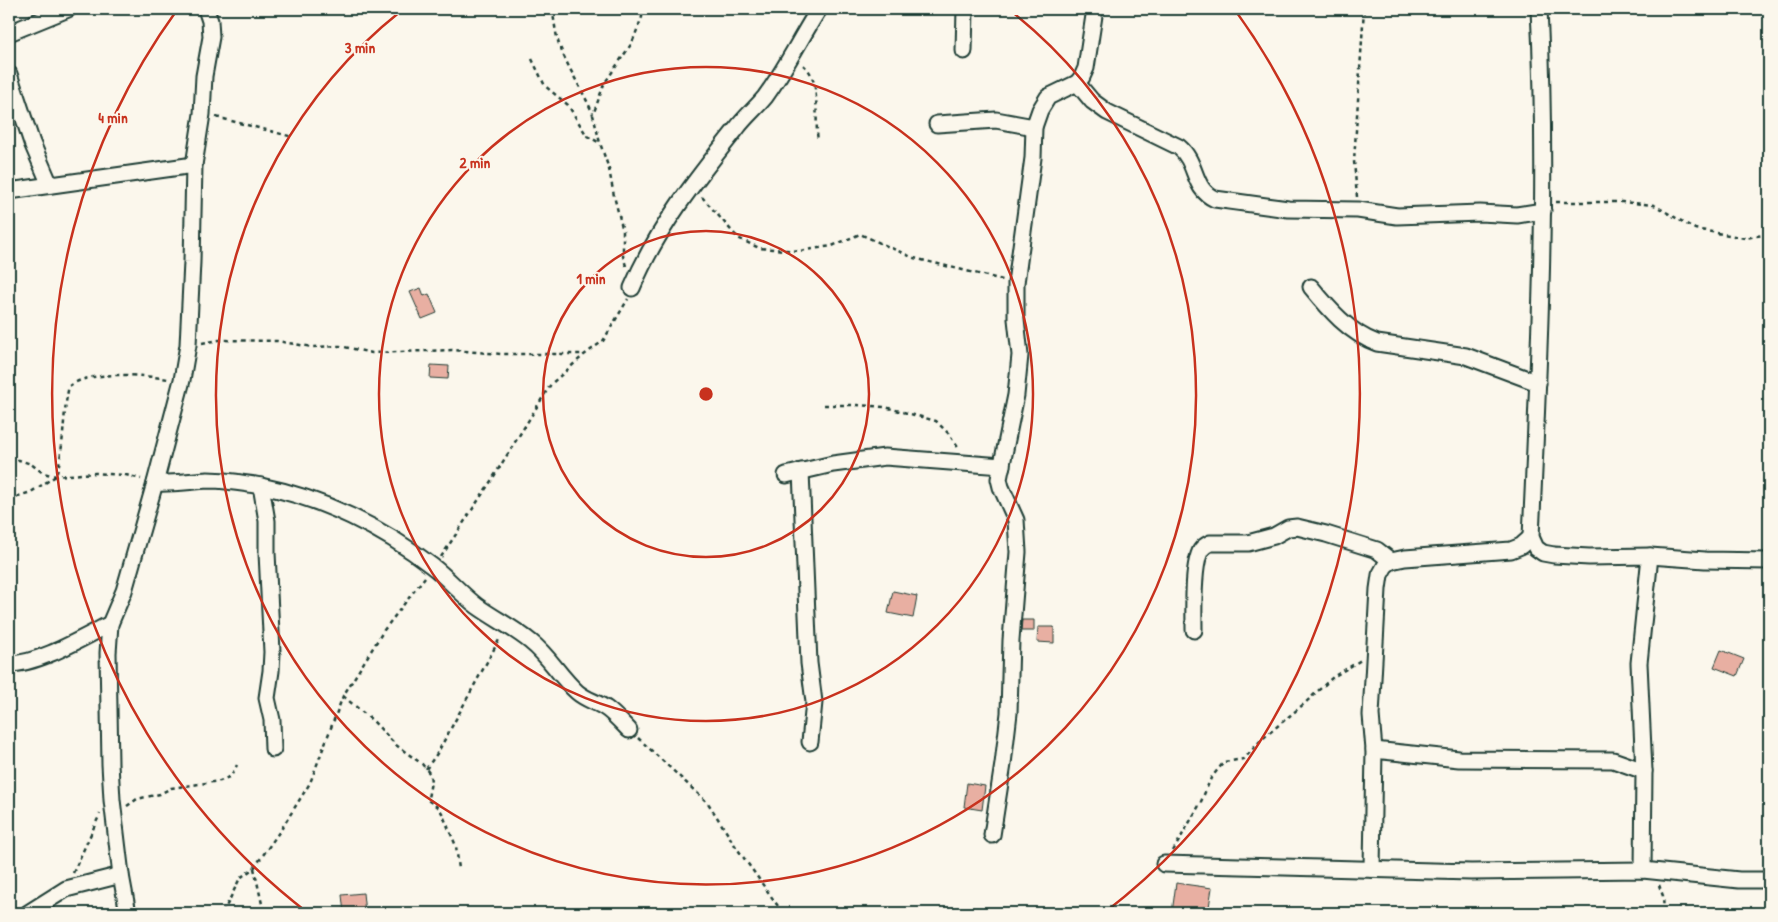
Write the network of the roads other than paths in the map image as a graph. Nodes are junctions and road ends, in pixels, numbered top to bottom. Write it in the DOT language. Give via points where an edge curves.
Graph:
graph roads {
  1 [pos="68,9"];
  2 [pos="206,9"];
  3 [pos="819,9"];
  4 [pos="965,9"];
  5 [pos="1095,9"];
  6 [pos="1539,9"];
  7 [pos="9,33"];
  8 [pos="964,51"];
  9 [pos="9,74"];
  10 [pos="1077,83"];
  11 [pos="937,124"];
  12 [pos="1034,127"];
  13 [pos="194,165"];
  14 [pos="50,185"];
  15 [pos="9,191"];
  16 [pos="1542,211"];
  17 [pos="1311,287"];
  18 [pos="632,288"];
  19 [pos="1538,383"];
  20 [pos="1002,466"];
  21 [pos="801,472"];
  22 [pos="786,475"];
  23 [pos="155,483"];
  24 [pos="262,486"];
  25 [pos="1531,537"];
  26 [pos="1650,556"];
  27 [pos="1391,561"];
  28 [pos="1769,561"];
  29 [pos="110,624"];
  30 [pos="1194,630"];
  31 [pos="9,664"];
  32 [pos="629,730"];
  33 [pos="810,742"];
  34 [pos="272,749"];
  35 [pos="1374,750"];
  36 [pos="1644,771"];
  37 [pos="992,835"];
  38 [pos="1164,864"];
  39 [pos="1372,869"];
  40 [pos="1649,871"];
  41 [pos="121,875"];
  42 [pos="1769,880"];
  43 [pos="28,913"];
  44 [pos="128,913"];
  1 -- 7 [label="street"];
  2 -- 13 [label="street" via="211,37"];
  3 -- 18 [label="street" via="764,97 692,185 662,228"];
  4 -- 8 [label="street"];
  5 -- 10 [label="street" via="1086,68"];
  6 -- 16 [label="street"];
  9 -- 14 [label="street"];
  10 -- 12 [label="street" via="1048,98"];
  10 -- 16 [label="street" via="1092,101 1107,112 1179,147 1190,158 1198,184 1206,195 1228,202 1358,210 1397,216 1517,215"];
  11 -- 12 [label="street" via="996,120"];
  12 -- 20 [label="street" via="1033,158 1016,283 1020,355"];
  13 -- 14 [label="street"];
  13 -- 23 [label="street" via="188,345"];
  14 -- 15 [label="street"];
  16 -- 19 [label="street"];
  17 -- 19 [label="street" via="1330,310 1363,338 1377,343 1466,356"];
  19 -- 25 [label="street"];
  20 -- 21 [label="street" via="885,457"];
  20 -- 37 [label="street" via="999,479 1016,520 1018,552 1009,713"];
  21 -- 22 [label="street"];
  21 -- 33 [label="street" via="809,664 814,702"];
  23 -- 24 [label="street" via="208,480"];
  23 -- 29 [label="street" via="124,591"];
  24 -- 32 [label="street" via="337,511 392,539 433,567 477,606 531,642 578,694 606,709"];
  24 -- 34 [label="street" via="267,521 272,652 268,698"];
  25 -- 26 [label="street" via="1536,548 1543,553 1589,557"];
  25 -- 27 [label="street" via="1511,550"];
  26 -- 28 [label="street"];
  26 -- 36 [label="street" via="1639,663"];
  27 -- 30 [label="street" via="1377,550 1297,527 1248,543 1210,543 1201,551 1198,560"];
  27 -- 35 [label="street" via="1380,576 1378,589 1371,715"];
  29 -- 31 [label="street" via="41,657"];
  29 -- 41 [label="street" via="110,764"];
  35 -- 36 [label="street" via="1459,759 1614,760"];
  35 -- 39 [label="street"];
  36 -- 40 [label="street"];
  38 -- 39 [label="street"];
  39 -- 40 [label="street"];
  40 -- 42 [label="street"];
  41 -- 43 [label="street" via="66,889"];
  41 -- 44 [label="street"];
}
